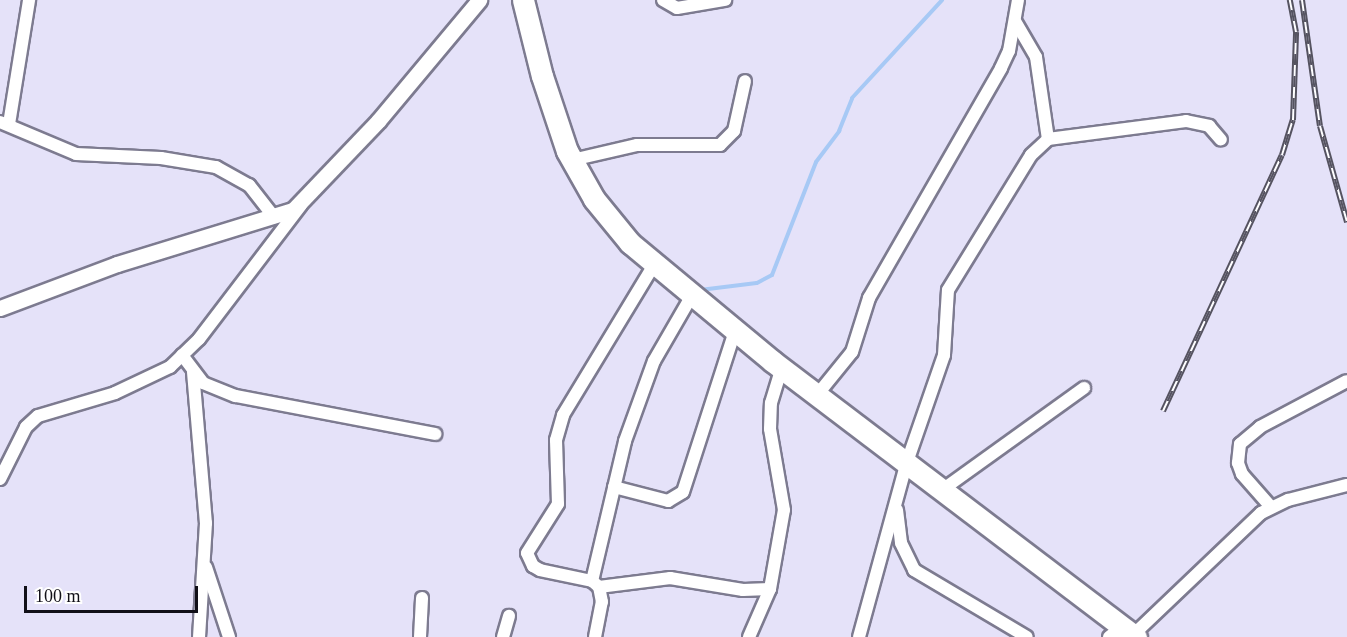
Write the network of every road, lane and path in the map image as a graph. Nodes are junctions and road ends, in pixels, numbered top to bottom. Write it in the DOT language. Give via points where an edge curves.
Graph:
graph roads {
  1 [pos="29,0"];
  2 [pos="479,0"];
  3 [pos="523,0"];
  4 [pos="663,0"];
  5 [pos="725,0"];
  6 [pos="1018,0"];
  7 [pos="1015,21"];
  8 [pos="745,81"];
  9 [pos="4,123"];
  10 [pos="1048,139"];
  11 [pos="1221,140"];
  12 [pos="572,160"];
  13 [pos="301,205"];
  14 [pos="274,217"];
  15 [pos="654,266"];
  16 [pos="691,297"];
  17 [pos="0,308"];
  18 [pos="735,331"];
  19 [pos="182,355"];
  20 [pos="782,368"];
  21 [pos="193,372"];
  22 [pos="1347,381"];
  23 [pos="1084,388"];
  24 [pos="817,395"];
  25 [pos="435,434"];
  26 [pos="907,462"];
  27 [pos="0,479"];
  28 [pos="1347,486"];
  29 [pos="614,487"];
  30 [pos="942,490"];
  31 [pos="896,503"];
  32 [pos="1271,507"];
  33 [pos="204,560"];
  34 [pos="595,584"];
  35 [pos="770,589"];
  36 [pos="422,598"];
  37 [pos="508,616"];
  38 [pos="1125,634"];
  39 [pos="199,637"];
  40 [pos="229,637"];
  41 [pos="420,637"];
  42 [pos="503,637"];
  43 [pos="595,637"];
  44 [pos="749,637"];
  45 [pos="859,637"];
  46 [pos="1027,637"];
  1 -- 9 [label="street"];
  2 -- 13 [label="street" via="386,113"];
  3 -- 12 [label="highway" via="545,86"];
  4 -- 5 [label="street" via="677,8"];
  6 -- 7 [label="street"];
  7 -- 10 [label="street" via="1036,57"];
  7 -- 24 [label="street" via="1001,68 869,298 852,352"];
  8 -- 12 [label="street" via="734,131 720,145 637,145"];
  9 -- 14 [label="street" via="76,154 185,160 216,167 249,185"];
  10 -- 11 [label="street" via="1186,121 1209,126"];
  10 -- 26 [label="street" via="1031,155 948,290 944,355"];
  12 -- 15 [label="highway" via="610,220"];
  13 -- 14 [label="street"];
  13 -- 19 [label="street" via="248,279"];
  14 -- 17 [label="street" via="117,264"];
  15 -- 16 [label="highway"];
  15 -- 34 [label="street" via="563,415 556,440 558,504 527,553 532,566 540,570"];
  16 -- 18 [label="highway"];
  16 -- 29 [label="street" via="654,362 625,441"];
  18 -- 20 [label="highway"];
  18 -- 29 [label="street" via="683,492 668,501"];
  19 -- 21 [label="street"];
  19 -- 27 [label="street" via="170,367 125,389 38,416 26,428"];
  20 -- 24 [label="highway"];
  20 -- 35 [label="street" via="771,403 770,429 784,510"];
  21 -- 25 [label="street" via="203,383 236,396"];
  21 -- 33 [label="street" via="206,515"];
  22 -- 32 [label="street" via="1260,427 1240,444 1238,463 1242,474"];
  23 -- 30 [label="street"];
  24 -- 26 [label="highway"];
  26 -- 30 [label="highway"];
  26 -- 31 [label="street"];
  28 -- 32 [label="street"];
  29 -- 34 [label="street"];
  30 -- 38 [label="highway"];
  31 -- 45 [label="street"];
  31 -- 46 [label="street" via="901,543 914,570"];
  32 -- 38 [label="street"];
  33 -- 39 [label="street"];
  33 -- 40 [label="street"];
  34 -- 35 [label="street" via="670,578 743,590"];
  34 -- 43 [label="street" via="602,602"];
  35 -- 44 [label="street"];
  36 -- 41 [label="street"];
  37 -- 42 [label="street"];
}
